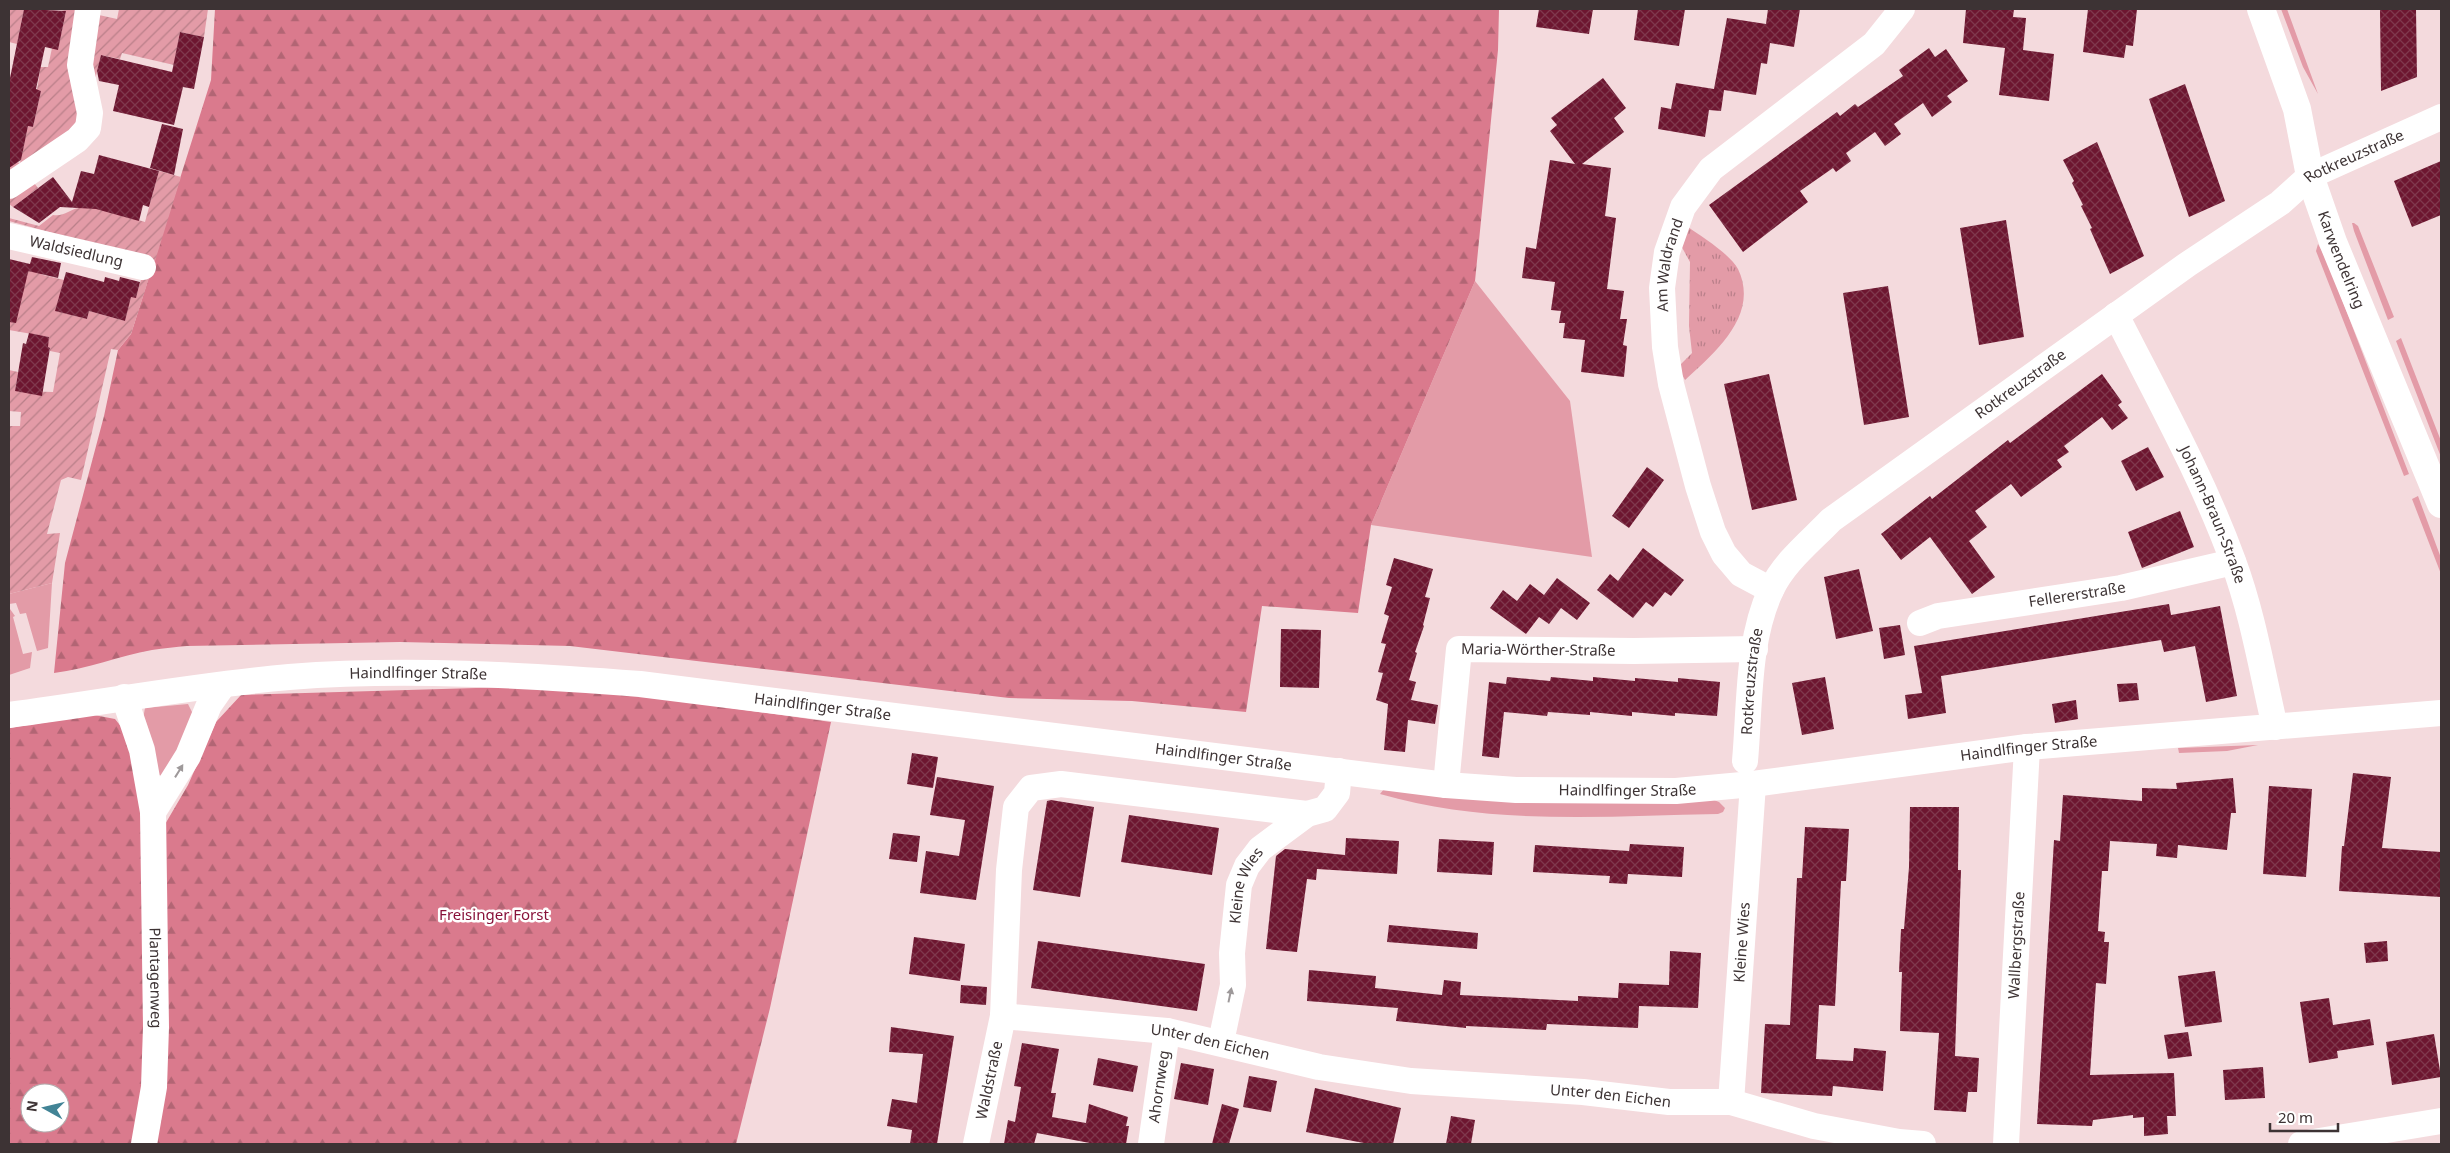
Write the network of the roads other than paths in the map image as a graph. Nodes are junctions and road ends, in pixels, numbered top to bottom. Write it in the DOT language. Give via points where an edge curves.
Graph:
graph roads {
  1 [pos="88,9"];
  2 [pos="1902,9"];
  3 [pos="2261,9"];
  4 [pos="2441,117"];
  5 [pos="2310,176"];
  6 [pos="9,186"];
  7 [pos="9,236"];
  8 [pos="143,267"];
  9 [pos="2116,315"];
  10 [pos="2441,504"];
  11 [pos="2234,562"];
  12 [pos="1771,590"];
  13 [pos="1920,623"];
  14 [pos="1755,649"];
  15 [pos="223,685"];
  16 [pos="124,698"];
  17 [pos="2441,712"];
  18 [pos="9,715"];
  19 [pos="2275,727"];
  20 [pos="2027,747"];
  21 [pos="1339,771"];
  22 [pos="1749,772"];
  23 [pos="1446,785"];
  24 [pos="153,812"];
  25 [pos="1307,814"];
  26 [pos="1003,1016"];
  27 [pos="1167,1030"];
  28 [pos="1221,1042"];
  29 [pos="1731,1102"];
  30 [pos="2441,1121"];
  31 [pos="1808,1135"];
  32 [pos="144,1144"];
  33 [pos="976,1144"];
  34 [pos="1151,1144"];
  35 [pos="1923,1144"];
  36 [pos="2006,1144"];
  37 [pos="2301,1144"];
  1 -- 6 [label="street" via="80,65 90,112 88,128 83,136"];
  2 -- 12 [label="street, Am Waldrand" via="1874,44 1711,170 1682,208 1667,252 1662,288 1665,347 1671,384 1698,486 1724,554 1741,574"];
  3 -- 5 [label="main road, Karwendelring" via="2297,109"];
  4 -- 5 [label="street, Rotkreuzstraße"];
  5 -- 9 [label="street, Rotkreuzstraße" via="2280,203"];
  5 -- 10 [label="main road, Karwendelring" via="2333,242"];
  7 -- 8 [label="street, Waldsiedlung"];
  9 -- 11 [label="street, Johann-Braun-Straße" via="2207,494"];
  9 -- 12 [label="street, Rotkreuzstraße" via="1831,520 1789,562"];
  11 -- 13 [label="street, Fellererstraße" via="2120,588 1938,616"];
  11 -- 19 [label="street, Johann-Braun-Straße" via="2257,639"];
  12 -- 14 [label="street, Rotkreuzstraße"];
  14 -- 22 [label="street, Rotkreuzstraße"];
  14 -- 23 [label="street, Maria-Wörther-Straße" via="1459,649"];
  15 -- 16 [label="street, Haindlfinger Straße"];
  15 -- 21 [label="street, Haindlfinger Straße" via="290,677 463,673 640,684"];
  24 -- 15 [label="street, one-way" via="188,756 209,705"];
  16 -- 18 [label="street, Haindlfinger Straße"];
  16 -- 24 [label="street, Plantagenweg" via="142,750"];
  17 -- 19 [label="street, Haindlfinger Straße"];
  19 -- 20 [label="street, Haindlfinger Straße"];
  20 -- 22 [label="street, Haindlfinger Straße"];
  20 -- 36 [label="street, Wallbergstraße"];
  21 -- 23 [label="street, Haindlfinger Straße"];
  21 -- 25 [label="street, Kleine Wies" via="1337,794 1325,809"];
  22 -- 23 [label="street, Haindlfinger Straße" via="1676,791 1516,790"];
  22 -- 29 [label="street, Kleine Wies"];
  24 -- 32 [label="street, Plantagenweg" via="156,1027 154,1087"];
  25 -- 26 [label="street" via="1061,784 1031,788 1016,807 1009,870"];
  28 -- 25 [label="street, Kleine Wies, one-way" via="1232,985 1238,885 1260,849"];
  26 -- 27 [label="street, Unter den Eichen"];
  26 -- 33 [label="street, Waldstraße"];
  27 -- 28 [label="street, Unter den Eichen"];
  27 -- 34 [label="street, Ahornweg"];
  28 -- 29 [label="street, Unter den Eichen" via="1319,1067 1411,1081 1583,1092 1669,1102"];
  29 -- 31 [label="street, Unter den Eichen"];
  30 -- 37 [label="street"];
  31 -- 35 [label="street, Unter den Eichen"];
}
